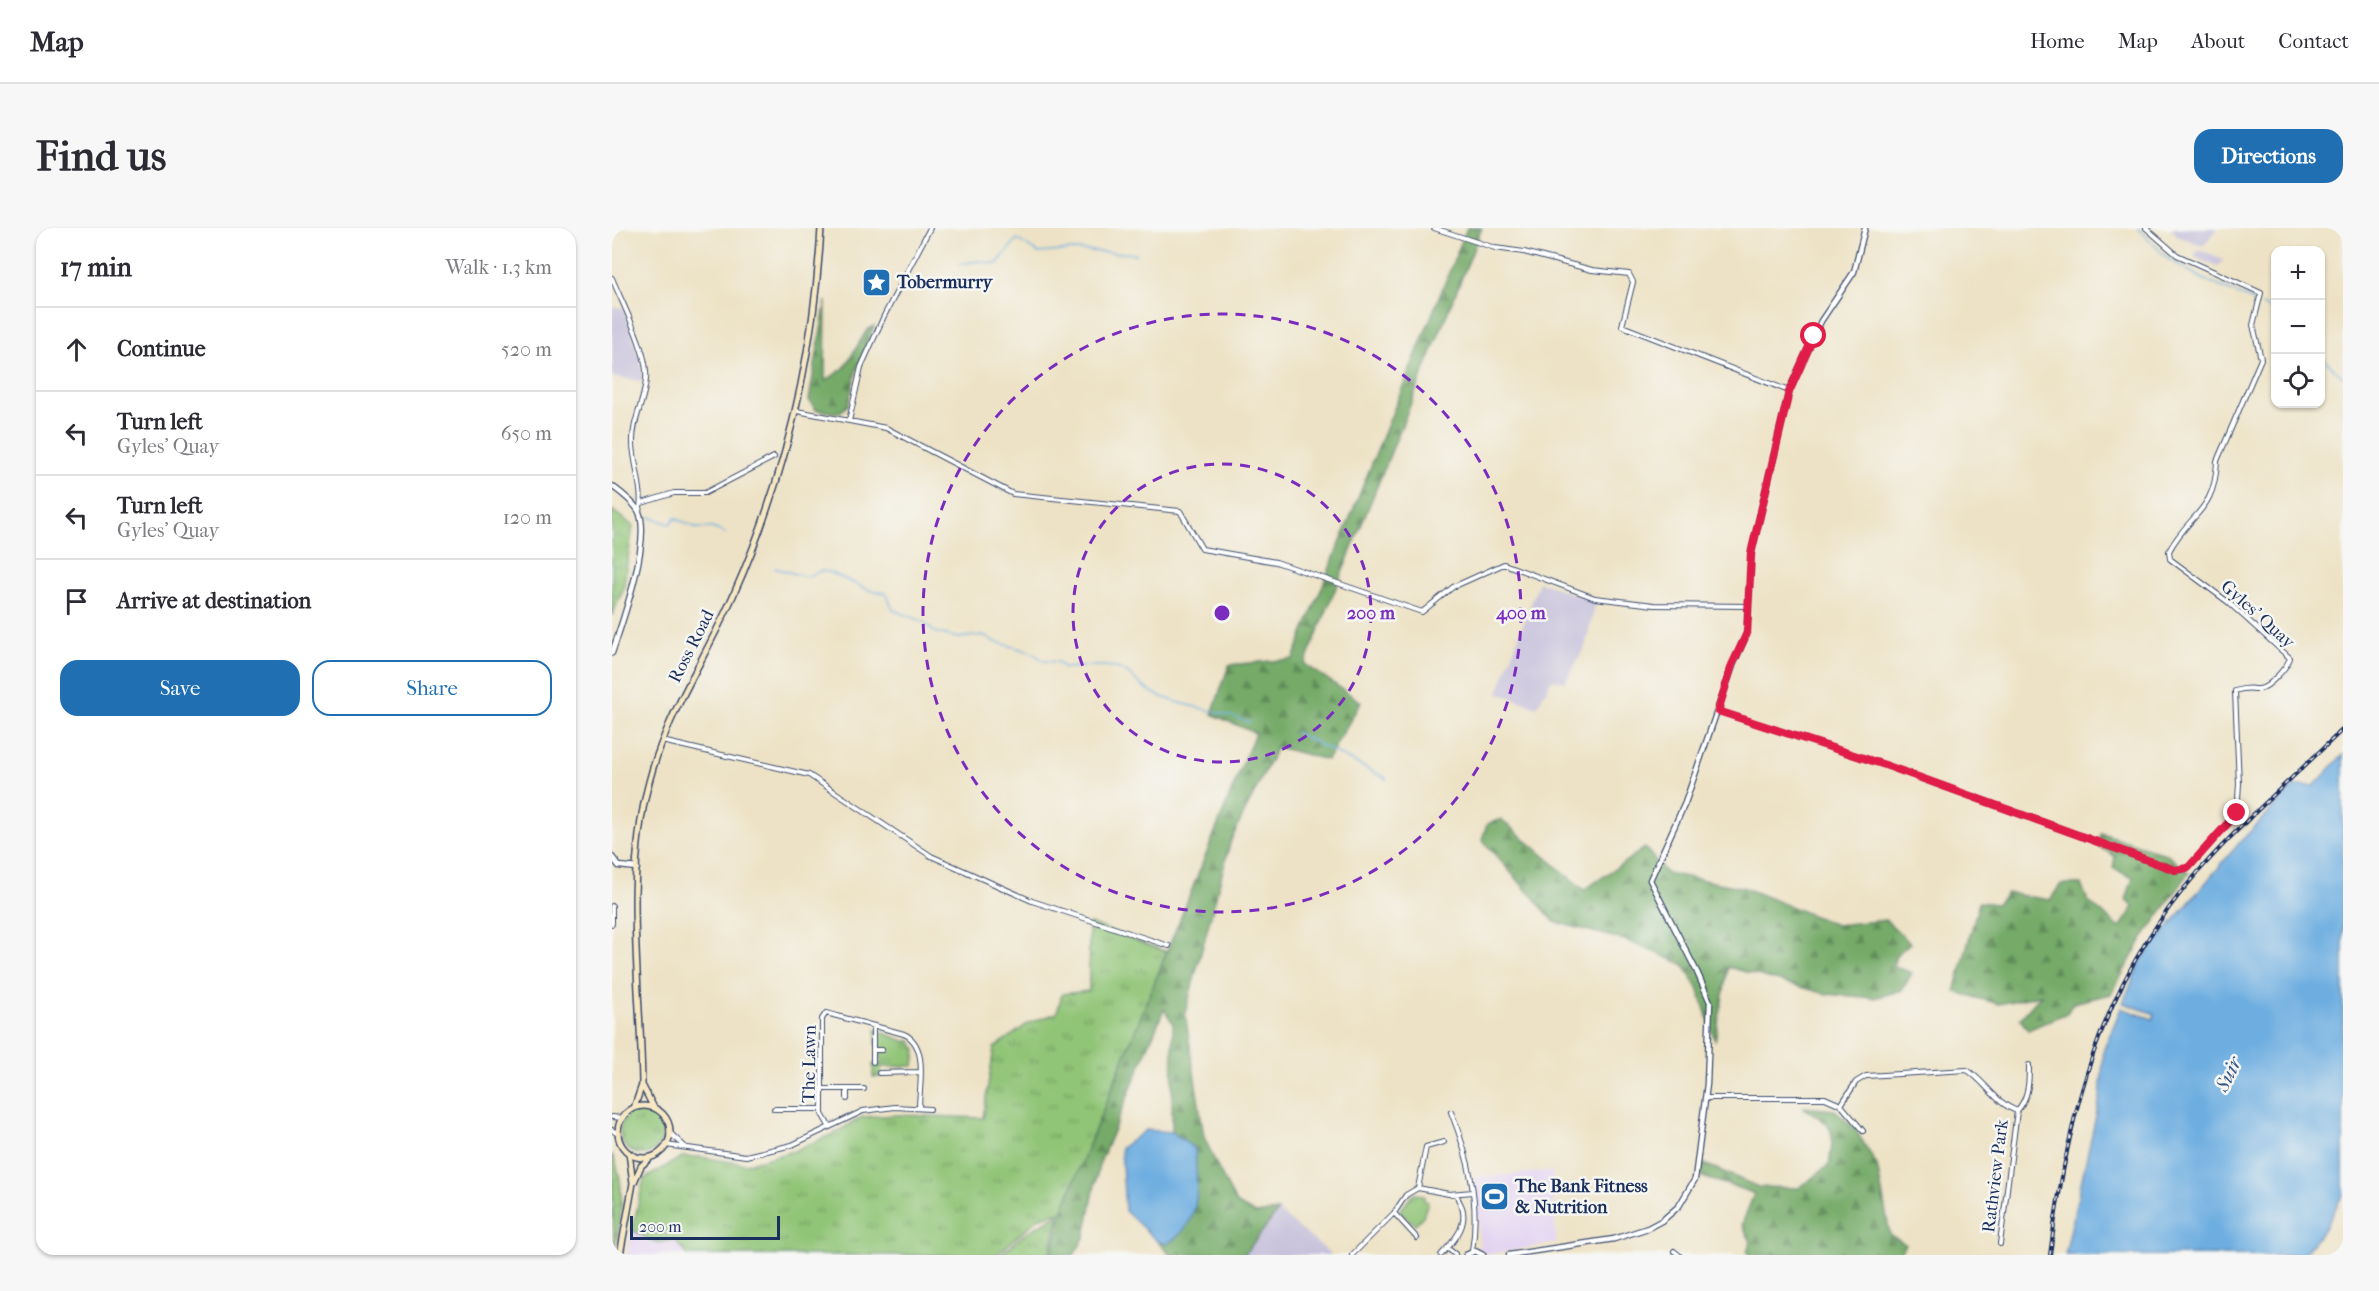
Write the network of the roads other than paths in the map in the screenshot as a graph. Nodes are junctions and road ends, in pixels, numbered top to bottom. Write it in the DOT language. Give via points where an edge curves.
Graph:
graph roads {
  1 [pos="821,228"];
  2 [pos="930,228"];
  3 [pos="1434,228"];
  4 [pos="1865,228"];
  5 [pos="2146,228"];
  6 [pos="612,279"];
  7 [pos="1789,392"];
  8 [pos="797,411"];
  9 [pos="849,421"];
  10 [pos="774,457"];
  11 [pos="612,486"];
  12 [pos="642,502"];
  13 [pos="639,511"];
  14 [pos="1748,606"];
  15 [pos="612,653"];
  16 [pos="1718,711"];
  17 [pos="662,741"];
  18 [pos="612,857"];
  19 [pos="637,868"];
  20 [pos="612,906"];
  21 [pos="612,924"];
  22 [pos="1169,946"];
  23 [pos="873,1026"];
  24 [pos="873,1050"];
  25 [pos="882,1050"];
  26 [pos="873,1062"];
  27 [pos="2029,1065"];
  28 [pos="920,1072"];
  29 [pos="879,1073"];
  30 [pos="642,1085"];
  31 [pos="822,1089"];
  32 [pos="847,1089"];
  33 [pos="864,1089"];
  34 [pos="1705,1098"];
  35 [pos="847,1099"];
  36 [pos="1841,1105"];
  37 [pos="634,1108"];
  38 [pos="654,1108"];
  39 [pos="920,1108"];
  40 [pos="774,1109"];
  41 [pos="822,1109"];
  42 [pos="930,1109"];
  43 [pos="2017,1111"];
  44 [pos="1452,1113"];
  45 [pos="612,1117"];
  46 [pos="623,1118"];
  47 [pos="829,1126"];
  48 [pos="612,1130"];
  49 [pos="1863,1131"];
  50 [pos="669,1132"];
  51 [pos="618,1134"];
  52 [pos="1444,1142"];
  53 [pos="666,1145"];
  54 [pos="685,1147"];
  55 [pos="629,1153"];
  56 [pos="651,1157"];
  57 [pos="633,1183"];
  58 [pos="1420,1189"];
  59 [pos="1473,1192"];
  60 [pos="1457,1194"];
  61 [pos="1394,1213"];
  62 [pos="1417,1238"];
  63 [pos="2000,1244"];
  64 [pos="1448,1248"];
  65 [pos="1475,1251"];
  66 [pos="1674,1251"];
  67 [pos="1527,1253"];
  68 [pos="1455,1254"];
  69 [pos="620,1255"];
  70 [pos="1352,1255"];
  71 [pos="1441,1255"];
  72 [pos="1466,1255"];
  73 [pos="1483,1255"];
  74 [pos="1509,1255"];
  75 [pos="1679,1255"];
  1 -- 8 [label="main road, Ross Road"];
  2 -- 9 [label="street" via="861,367"];
  3 -- 7 [label="street" via="1477,243 1592,270 1629,274 1633,282 1622,326"];
  4 -- 7 [label="street" via="1854,272 1821,321"];
  5 -- 16 [label="street, Gyles' Quay" via="2178,255 2261,292 2253,325 2260,358 2217,461 2209,502 2169,551 2170,559 2229,602 2290,658 2266,686 2235,691 2237,813 2188,868 2175,870 1885,765"];
  6 -- 12 [label="street" via="646,371 632,440"];
  7 -- 14 [label="street" via="1751,554"];
  8 -- 9 [label="street"];
  8 -- 17 [label="main road, Ross Road" via="761,530 733,597"];
  9 -- 14 [label="street" via="886,428 1013,494 1180,511 1202,549 1256,556 1422,612 1453,587 1504,564 1595,598 1654,605"];
  10 -- 12 [label="street" via="705,493 674,493"];
  11 -- 13 [label="street"];
  12 -- 13 [label="street"];
  13 -- 15 [label="street" via="642,525 638,557"];
  14 -- 16 [label="street" via="1747,633"];
  16 -- 34 [label="street" via="1685,803 1650,880 1710,1002"];
  17 -- 19 [label="main road, Ross Road" via="643,806"];
  17 -- 22 [label="street" via="809,775 931,856 1032,901"];
  18 -- 19 [label="street" via="619,866"];
  19 -- 30 [label="main road, Ross Road"];
  20 -- 21 [label="street"];
  23 -- 24 [label="street"];
  23 -- 28 [label="street, The Lawn" via="916,1041"];
  23 -- 31 [label="street, The Lawn" via="824,1014"];
  24 -- 25 [label="street"];
  24 -- 26 [label="street"];
  27 -- 43 [label="street, Rathview Park" via="2029,1086"];
  28 -- 29 [label="street"];
  28 -- 39 [label="street, The Lawn"];
  30 -- 37 [label="main road"];
  30 -- 38 [label="main road"];
  31 -- 32 [label="street"];
  31 -- 41 [label="street, The Lawn"];
  32 -- 33 [label="street"];
  32 -- 35 [label="street"];
  34 -- 36 [label="street" via="1825,1098"];
  34 -- 67 [label="street" via="1695,1179 1679,1206 1663,1220 1614,1239"];
  36 -- 43 [label="street, Rathview Park" via="1856,1082 1866,1076 1967,1070 1981,1079 1992,1095"];
  36 -- 49 [label="street"];
  37 -- 38 [label="main road"];
  37 -- 46 [label="main road"];
  38 -- 50 [label="main road" via="666,1118"];
  39 -- 42 [label="street"];
  39 -- 47 [label="street" via="863,1112"];
  40 -- 41 [label="street"];
  41 -- 47 [label="street, The Lawn"];
  43 -- 63 [label="street, Rathview Park"];
  44 -- 59 [label="street" via="1466,1148"];
  45 -- 46 [label="street"];
  46 -- 51 [label="main road"];
  47 -- 54 [label="street" via="792,1144 746,1156"];
  48 -- 51 [label="street"];
  50 -- 53 [label="main road"];
  50 -- 54 [label="street"];
  51 -- 55 [label="main road"];
  52 -- 58 [label="street" via="1426,1147"];
  53 -- 54 [label="street"];
  53 -- 56 [label="main road"];
  55 -- 56 [label="main road"];
  55 -- 57 [label="main road"];
  56 -- 57 [label="main road" via="641,1166"];
  57 -- 69 [label="main road"];
  58 -- 60 [label="street"];
  58 -- 61 [label="street" via="1406,1195"];
  59 -- 60 [label="street"];
  59 -- 65 [label="street"];
  60 -- 64 [label="street" via="1463,1219"];
  61 -- 62 [label="street"];
  61 -- 70 [label="street"];
  64 -- 68 [label="street"];
  64 -- 71 [label="street"];
  65 -- 72 [label="street"];
  65 -- 73 [label="street"];
  66 -- 75 [label="street"];
  67 -- 74 [label="street"];
}
